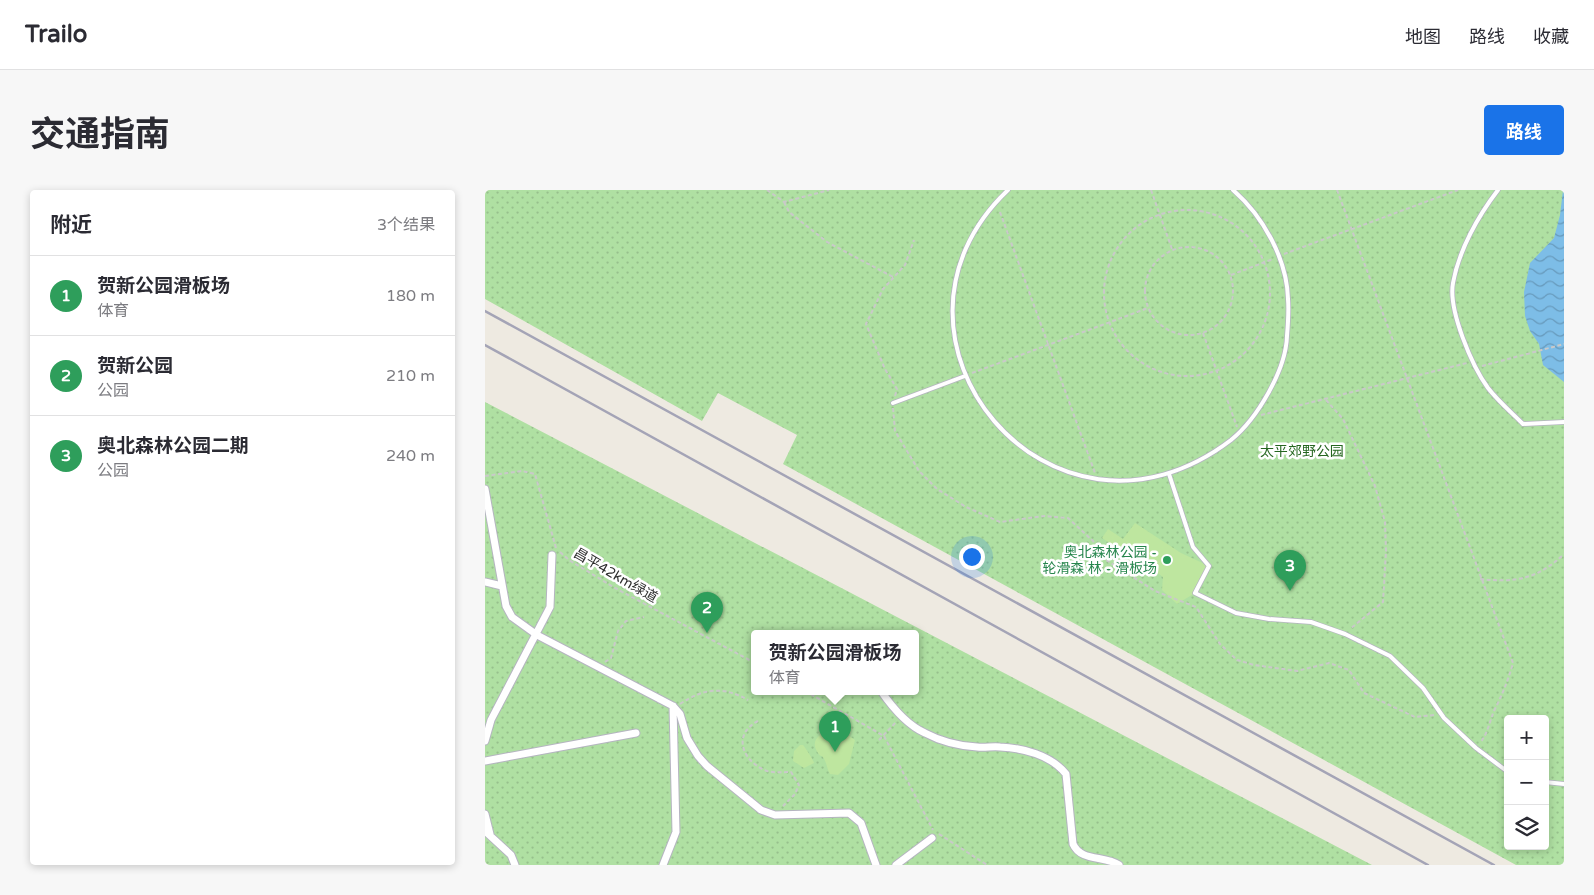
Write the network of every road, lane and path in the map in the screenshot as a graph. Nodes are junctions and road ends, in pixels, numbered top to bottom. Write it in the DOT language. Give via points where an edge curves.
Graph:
graph roads {
  1 [pos="767,190"];
  2 [pos="829,190"];
  3 [pos="1009,190"];
  4 [pos="1151,190"];
  5 [pos="1233,190"];
  6 [pos="1337,190"];
  7 [pos="1458,190"];
  8 [pos="1498,190"];
  9 [pos="997,201"];
  10 [pos="784,202"];
  11 [pos="1159,214"];
  12 [pos="1351,228"];
  13 [pos="914,240"];
  14 [pos="1172,249"];
  15 [pos="1279,256"];
  16 [pos="1265,262"];
  17 [pos="1231,275"];
  18 [pos="893,278"];
  19 [pos="1148,308"];
  20 [pos="1109,323"];
  21 [pos="1203,333"];
  22 [pos="1564,344"];
  23 [pos="1049,345"];
  24 [pos="1472,362"];
  25 [pos="1477,368"];
  26 [pos="1217,370"];
  27 [pos="965,376"];
  28 [pos="1408,379"];
  29 [pos="1326,400"];
  30 [pos="893,403"];
  31 [pos="1254,416"];
  32 [pos="1564,422"];
  33 [pos="1239,433"];
  34 [pos="1169,474"];
  35 [pos="485,476"];
  36 [pos="1098,480"];
  37 [pos="485,489"];
  38 [pos="1564,554"];
  39 [pos="553,555"];
  40 [pos="1480,578"];
  41 [pos="485,582"];
  42 [pos="502,586"];
  43 [pos="644,617"];
  44 [pos="537,634"];
  45 [pos="1345,634"];
  46 [pos="751,661"];
  47 [pos="598,666"];
  48 [pos="812,695"];
  49 [pos="884,695"];
  50 [pos="748,700"];
  51 [pos="673,706"];
  52 [pos="1441,714"];
  53 [pos="902,715"];
  54 [pos="757,721"];
  55 [pos="636,733"];
  56 [pos="884,736"];
  57 [pos="879,740"];
  58 [pos="485,741"];
  59 [pos="1476,748"];
  60 [pos="485,761"];
  61 [pos="1504,769"];
  62 [pos="1549,782"];
  63 [pos="1564,784"];
  64 [pos="485,814"];
  65 [pos="775,815"];
  66 [pos="487,832"];
  67 [pos="932,838"];
  68 [pos="516,865"];
  69 [pos="663,865"];
  70 [pos="876,865"];
  71 [pos="896,865"];
  72 [pos="987,865"];
  73 [pos="1119,865"];
  1 -- 10 [label="path"];
  2 -- 10 [label="path"];
  3 -- 9 [label="lane"];
  4 -- 11 [label="path"];
  5 -- 15 [label="lane" via="1264,225"];
  6 -- 12 [label="path"];
  7 -- 12 [label="path"];
  8 -- 24 [label="lane" via="1463,249 1453,285 1457,321"];
  9 -- 23 [label="path"];
  9 -- 27 [label="lane" via="975,232 960,266 955,293 955,340"];
  10 -- 18 [label="path" via="789,212 827,242"];
  11 -- 14 [label="path"];
  11 -- 16 [label="path" via="1190,209 1221,216 1248,235"];
  11 -- 20 [label="path" via="1130,231 1110,258 1103,291"];
  12 -- 15 [label="path"];
  12 -- 28 [label="path"];
  13 -- 18 [label="path" via="905,264"];
  14 -- 17 [label="path" via="1189,246 1207,250 1221,260"];
  14 -- 19 [label="path" via="1157,259 1147,274 1144,291"];
  15 -- 16 [label="path"];
  15 -- 31 [label="lane" via="1288,298 1287,340 1275,380"];
  16 -- 17 [label="path"];
  16 -- 26 [label="path" via="1271,294 1263,326 1245,353"];
  17 -- 21 [label="path" via="1234,288 1226,316"];
  18 -- 30 [label="path" via="883,289 866,324 897,390"];
  19 -- 20 [label="path"];
  19 -- 21 [label="path" via="1157,322 1171,331 1187,335"];
  20 -- 23 [label="path"];
  20 -- 26 [label="path" via="1122,346 1142,363 1165,373 1191,376"];
  21 -- 26 [label="path"];
  22 -- 25 [label="path"];
  23 -- 27 [label="path"];
  23 -- 36 [label="path"];
  24 -- 25 [label="lane"];
  24 -- 28 [label="path"];
  25 -- 32 [label="lane" via="1488,388 1523,424"];
  26 -- 33 [label="path"];
  27 -- 30 [label="lane"];
  27 -- 36 [label="lane" via="981,407 1004,434 1032,456 1063,471"];
  28 -- 29 [label="path"];
  28 -- 40 [label="path"];
  29 -- 31 [label="path"];
  29 -- 45 [label="path" via="1343,419 1375,486 1385,522 1383,602"];
  30 -- 52 [label="path" via="895,431 919,471 937,489 966,507 999,522 1044,516 1068,518 1093,541 1103,558 1155,591 1196,607 1220,644 1237,660 1297,671 1329,663 1349,670 1364,693 1415,717"];
  31 -- 33 [label="lane"];
  33 -- 34 [label="lane" via="1207,458"];
  34 -- 36 [label="lane" via="1137,480"];
  34 -- 45 [label="lane" via="1193,548 1209,566 1195,593 1236,613 1311,622"];
  35 -- 46 [label="path, 昌平42km绿道" via="522,471 535,474 554,546 562,554 615,588"];
  37 -- 42 [label="street"];
  38 -- 40 [label="path" via="1533,577 1504,582"];
  39 -- 44 [label="street" via="550,607"];
  40 -- 59 [label="path" via="1513,663 1488,734"];
  41 -- 42 [label="street"];
  42 -- 44 [label="street" via="506,606 513,617"];
  43 -- 47 [label="path" via="626,620 617,631 611,658"];
  44 -- 47 [label="street"];
  44 -- 58 [label="street" via="491,720"];
  45 -- 59 [label="lane" via="1390,656 1423,688 1444,718"];
  47 -- 51 [label="street"];
  48 -- 56 [label="path"];
  49 -- 53 [label="street"];
  50 -- 51 [label="path" via="725,690 708,690"];
  51 -- 65 [label="street" via="680,714 687,738 707,766 761,810"];
  51 -- 69 [label="street" via="676,832"];
  53 -- 56 [label="path"];
  53 -- 73 [label="street" via="914,727 938,739 977,748 1016,748 1060,766 1066,774 1075,850"];
  54 -- 65 [label="path" via="747,726 743,737 742,748 747,757 769,772 791,772 799,785"];
  55 -- 60 [label="street"];
  56 -- 57 [label="path"];
  56 -- 72 [label="path" via="935,832"];
  59 -- 61 [label="lane"];
  62 -- 63 [label="lane"];
  64 -- 66 [label="street"];
  65 -- 70 [label="street" via="849,813 861,823"];
  66 -- 68 [label="street" via="511,855"];
  67 -- 71 [label="street"];
}
